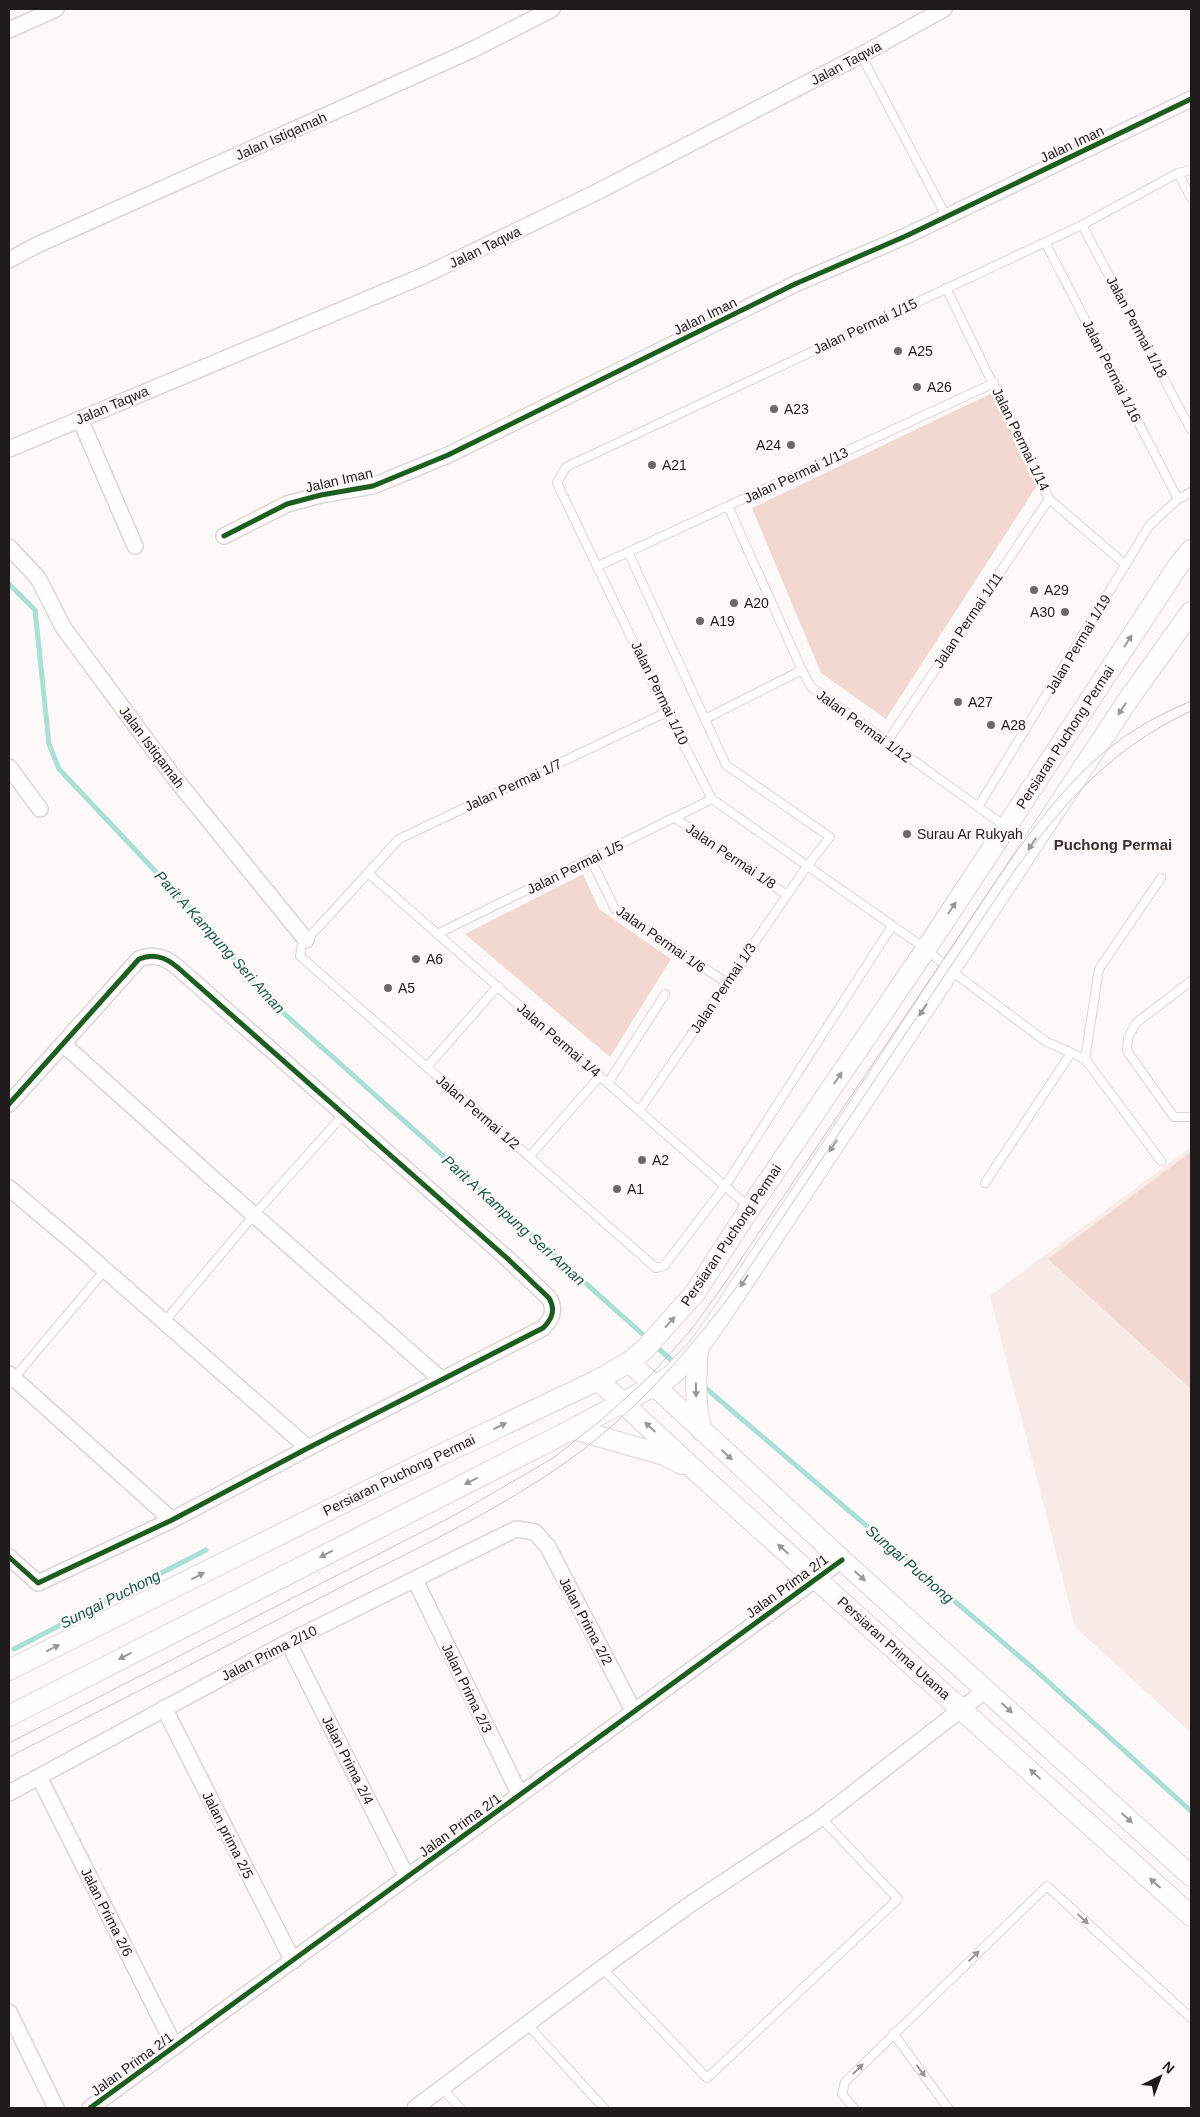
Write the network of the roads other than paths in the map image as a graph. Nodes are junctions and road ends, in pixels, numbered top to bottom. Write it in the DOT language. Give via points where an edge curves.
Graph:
graph roads {
  1 [pos="56,9"];
  2 [pos="552,9"];
  3 [pos="944,9"];
  4 [pos="9,30"];
  5 [pos="861,55"];
  6 [pos="1191,99"];
  7 [pos="1191,170"];
  8 [pos="1178,173"];
  9 [pos="1191,198"];
  10 [pos="946,216"];
  11 [pos="1082,225"];
  12 [pos="1045,242"];
  13 [pos="9,260"];
  14 [pos="946,288"];
  15 [pos="994,383"];
  16 [pos="80,419"];
  17 [pos="1191,430"];
  18 [pos="9,448"];
  19 [pos="557,483"];
  20 [pos="1191,492"];
  21 [pos="1050,499"];
  22 [pos="1178,500"];
  23 [pos="728,506"];
  24 [pos="224,536"];
  25 [pos="135,546"];
  26 [pos="9,547"];
  27 [pos="1191,550"];
  28 [pos="628,552"];
  29 [pos="1126,565"];
  30 [pos="598,566"];
  31 [pos="1191,612"];
  32 [pos="802,670"];
  33 [pos="667,712"];
  34 [pos="705,719"];
  35 [pos="887,742"];
  36 [pos="9,767"];
  37 [pos="712,799"];
  38 [pos="978,808"];
  39 [pos="40,809"];
  40 [pos="675,818"];
  41 [pos="1006,827"];
  42 [pos="591,860"];
  43 [pos="807,866"];
  44 [pos="368,873"];
  45 [pos="1162,878"];
  46 [pos="788,895"];
  47 [pos="892,926"];
  48 [pos="437,934"];
  49 [pos="306,940"];
  50 [pos="926,949"];
  51 [pos="950,970"];
  52 [pos="1191,981"];
  53 [pos="727,983"];
  54 [pos="498,986"];
  55 [pos="665,994"];
  56 [pos="63,1044"];
  57 [pos="1071,1053"];
  58 [pos="1084,1060"];
  59 [pos="427,1067"];
  60 [pos="600,1076"];
  61 [pos="608,1083"];
  62 [pos="9,1104"];
  63 [pos="639,1111"];
  64 [pos="343,1115"];
  65 [pos="1191,1117"];
  66 [pos="530,1156"];
  67 [pos="1161,1161"];
  68 [pos="985,1184"];
  69 [pos="725,1186"];
  70 [pos="9,1188"];
  71 [pos="750,1208"];
  72 [pos="254,1216"];
  73 [pos="105,1270"];
  74 [pos="164,1322"];
  75 [pos="698,1348"];
  76 [pos="637,1356"];
  77 [pos="10,1379"];
  78 [pos="442,1380"];
  79 [pos="598,1380"];
  80 [pos="653,1386"];
  81 [pos="622,1401"];
  82 [pos="573,1429"];
  83 [pos="702,1431"];
  84 [pos="308,1448"];
  85 [pos="697,1472"];
  86 [pos="172,1520"];
  87 [pos="535,1532"];
  88 [pos="9,1556"];
  89 [pos="842,1560"];
  90 [pos="817,1579"];
  91 [pos="415,1580"];
  92 [pos="288,1642"];
  93 [pos="12,1666"];
  94 [pos="986,1690"];
  95 [pos="164,1708"];
  96 [pos="962,1709"];
  97 [pos="634,1712"];
  98 [pos="9,1716"];
  99 [pos="39,1778"];
  100 [pos="9,1793"];
  101 [pos="520,1795"];
  102 [pos="821,1818"];
  103 [pos="1191,1876"];
  104 [pos="408,1877"];
  105 [pos="1191,1916"];
  106 [pos="292,1961"];
  107 [pos="602,1968"];
  108 [pos="9,2012"];
  109 [pos="1191,2018"];
  110 [pos="527,2024"];
  111 [pos="893,2033"];
  112 [pos="175,2047"];
  113 [pos="442,2088"];
  114 [pos="56,2108"];
  115 [pos="90,2108"];
  116 [pos="415,2108"];
  117 [pos="460,2108"];
  118 [pos="604,2108"];
  119 [pos="854,2108"];
  120 [pos="948,2108"];
  1 -- 4 [label="street"];
  2 -- 13 [label="street, Jalan Istiqamah" via="474,49"];
  3 -- 5 [label="street, Jalan Taqwa"];
  5 -- 10 [label="lane"];
  5 -- 16 [label="street, Jalan Taqwa" via="597,192 425,275"];
  6 -- 10 [label="street, Jalan Iman"];
  7 -- 8 [label="lane, Jalan Permai 1/15"];
  8 -- 9 [label="lane"];
  8 -- 11 [label="lane, Jalan Permai 1/15"];
  10 -- 24 [label="street, Jalan Iman" via="795,284 448,456 373,486 287,504"];
  11 -- 12 [label="lane, Jalan Permai 1/15"];
  11 -- 17 [label="lane, Jalan Permai 1/18"];
  12 -- 14 [label="lane, Jalan Permai 1/15"];
  12 -- 22 [label="lane, Jalan Permai 1/16"];
  14 -- 15 [label="lane, Jalan Permai 1/14"];
  14 -- 19 [label="lane, Jalan Permai 1/15" via="566,467"];
  15 -- 21 [label="lane, Jalan Permai 1/14"];
  15 -- 23 [label="lane, Jalan Permai 1/13"];
  16 -- 18 [label="street, Jalan Taqwa"];
  16 -- 25 [label="street"];
  19 -- 30 [label="lane, Jalan Permai 1/10"];
  20 -- 22 [label="lane, Jalan Permai 1/19"];
  21 -- 29 [label="lane, Jalan Permai 1/14"];
  21 -- 35 [label="lane, Jalan Permai 1/11"];
  22 -- 29 [label="lane, Jalan Permai 1/19" via="1149,526"];
  23 -- 28 [label="lane, Jalan Permai 1/13"];
  23 -- 32 [label="lane, Jalan Permai 1/12"];
  26 -- 49 [label="street, Jalan Istiqamah" via="38,578 63,627 173,776"];
  41 -- 27 [label="main road, Persiaran Puchong Permai, one-way"];
  28 -- 30 [label="lane, Jalan Permai 1/13"];
  28 -- 34 [label="lane, Jalan Permai 1/10"];
  29 -- 38 [label="lane, Jalan Permai 1/19"];
  30 -- 33 [label="lane, Jalan Permai 1/10"];
  31 -- 51 [label="main road, one-way" via="1126,703"];
  32 -- 34 [label="lane"];
  32 -- 35 [label="lane, Jalan Permai 1/12" via="811,687"];
  33 -- 37 [label="lane, Jalan Permai 1/10"];
  33 -- 44 [label="lane, Jalan Permai 1/7" via="399,840"];
  34 -- 43 [label="lane, Jalan Permai 1/10" via="726,765 830,837"];
  35 -- 38 [label="lane, Jalan Permai 1/12"];
  36 -- 39 [label="street"];
  37 -- 40 [label="lane, Jalan Permai 1/5"];
  37 -- 43 [label="lane, Jalan Permai 1/10"];
  38 -- 41 [label="lane, Jalan Permai 1/12"];
  40 -- 42 [label="lane, Jalan Permai 1/5"];
  40 -- 46 [label="lane, Jalan Permai 1/8"];
  50 -- 41 [label="main road, Persiaran Puchong Permai, one-way"];
  42 -- 48 [label="lane, Jalan Permai 1/5"];
  42 -- 53 [label="lane, Jalan Permai 1/6" via="615,909"];
  43 -- 46 [label="lane, Jalan Permai 1/3"];
  43 -- 47 [label="lane, Jalan Permai 1/10"];
  44 -- 48 [label="lane, Jalan Permai 1/4"];
  44 -- 49 [label="lane"];
  45 -- 58 [label="lane" via="1099,969"];
  46 -- 53 [label="lane, Jalan Permai 1/3"];
  47 -- 50 [label="lane, Jalan Permai 1/10"];
  47 -- 69 [label="lane"];
  48 -- 54 [label="lane, Jalan Permai 1/4"];
  49 -- 59 [label="lane, Jalan Permai 1/2" via="300,956"];
  50 -- 51 [label="lane, Jalan Permai 1/10"];
  71 -- 50 [label="main road, Persiaran Puchong Permai, one-way"];
  51 -- 57 [label="lane, Jalan Permai 1/10" via="1045,1041"];
  51 -- 75 [label="main road, one-way"];
  52 -- 65 [label="lane" via="1136,1023 1128,1038 1127,1051 1174,1118"];
  53 -- 63 [label="lane, Jalan Permai 1/3"];
  54 -- 59 [label="lane"];
  54 -- 60 [label="lane, Jalan Permai 1/4"];
  55 -- 61 [label="lane"];
  56 -- 62 [label="street"];
  56 -- 64 [label="street" via="140,958 149,955 166,958"];
  56 -- 72 [label="street"];
  57 -- 58 [label="lane, Jalan Permai 1/10"];
  57 -- 68 [label="lane"];
  58 -- 67 [label="lane"];
  59 -- 66 [label="lane, Jalan Permai 1/2"];
  60 -- 61 [label="lane, Jalan Permai 1/4"];
  60 -- 66 [label="lane"];
  61 -- 63 [label="lane, Jalan Permai 1/4"];
  63 -- 69 [label="lane, Jalan Permai 1/4"];
  64 -- 72 [label="lane"];
  64 -- 78 [label="street" via="509,1260 549,1298 553,1306 551,1320 544,1328"];
  66 -- 69 [label="lane, Jalan Permai 1/2" via="656,1268 664,1266"];
  69 -- 71 [label="lane, Jalan Permai 1/4"];
  70 -- 73 [label="street"];
  76 -- 71 [label="main road, Persiaran Puchong Permai, one-way" via="695,1293"];
  72 -- 74 [label="lane"];
  72 -- 78 [label="street"];
  73 -- 74 [label="street"];
  73 -- 77 [label="lane"];
  74 -- 84 [label="street"];
  75 -- 80 [label="main road" via="672,1375"];
  75 -- 83 [label="main road, one-way" via="696,1402"];
  76 -- 79 [label="main road, Persiaran Puchong Permai"];
  76 -- 80 [label="main road"];
  77 -- 86 [label="street"];
  78 -- 84 [label="street"];
  79 -- 81 [label="main road, Persiaran Prima Utama"];
  93 -- 79 [label="main road, Persiaran Puchong Permai, one-way" via="424,1462"];
  80 -- 81 [label="main road"];
  80 -- 83 [label="main road"];
  81 -- 82 [label="main road"];
  85 -- 81 [label="main road, Persiaran Prima Utama, one-way"];
  82 -- 85 [label="main road" via="664,1455"];
  82 -- 98 [label="main road, one-way"];
  83 -- 89 [label="main road, one-way"];
  84 -- 86 [label="street"];
  90 -- 85 [label="main road, Persiaran Prima Utama, one-way"];
  86 -- 88 [label="street" via="38,1583"];
  87 -- 91 [label="street, Jalan Prima 2/10" via="516,1529"];
  87 -- 97 [label="street, Jalan Prima 2/2" via="548,1547"];
  89 -- 90 [label="street, Jalan Prima 2/1"];
  89 -- 94 [label="main road, one-way"];
  90 -- 96 [label="main road, Persiaran Prima Utama"];
  90 -- 97 [label="street, Jalan Prima 2/1"];
  91 -- 92 [label="street, Jalan Prima 2/10"];
  91 -- 101 [label="street, Jalan Prima 2/3"];
  92 -- 95 [label="street, Jalan Prima 2/10"];
  92 -- 104 [label="street, Jalan Prima 2/4"];
  94 -- 96 [label="street"];
  94 -- 103 [label="main road, one-way"];
  95 -- 99 [label="street, Jalan Prima 2/10"];
  95 -- 106 [label="street, Jalan prima 2/5"];
  96 -- 102 [label="street"];
  105 -- 96 [label="main road, Persiaran Prima Utama, one-way"];
  97 -- 101 [label="street, Jalan Prima 2/1"];
  99 -- 100 [label="street, Jalan Prima 2/10"];
  99 -- 112 [label="street, Jalan Prima 2/6"];
  101 -- 104 [label="street, Jalan Prima 2/1"];
  102 -- 107 [label="street"];
  102 -- 107 [label="lane" via="898,1899 707,2078"];
  104 -- 106 [label="street, Jalan Prima 2/1"];
  106 -- 112 [label="street, Jalan Prima 2/1"];
  107 -- 110 [label="street"];
  108 -- 114 [label="street"];
  111 -- 109 [label="lane, one-way" via="1046,1886"];
  110 -- 113 [label="street"];
  110 -- 118 [label="lane"];
  119 -- 111 [label="lane, one-way" via="842,2094 845,2082"];
  111 -- 120 [label="lane, one-way"];
  112 -- 115 [label="street, Jalan Prima 2/1"];
  113 -- 116 [label="street"];
  113 -- 117 [label="lane"];
}
